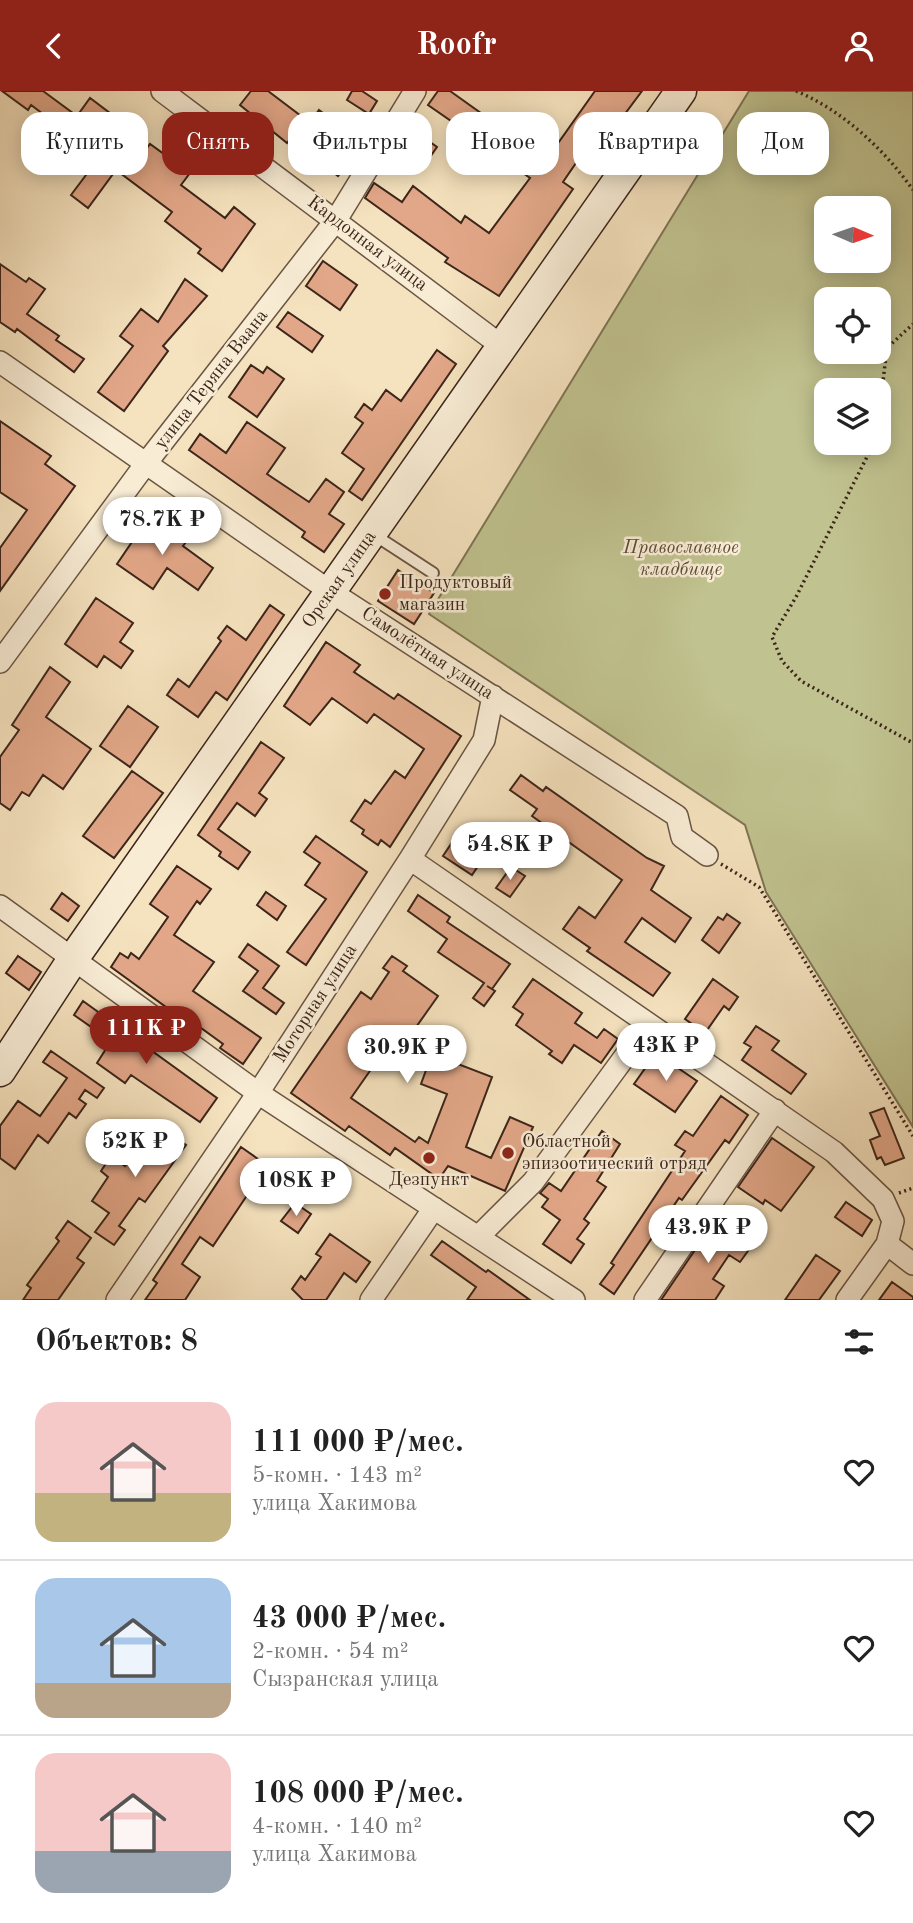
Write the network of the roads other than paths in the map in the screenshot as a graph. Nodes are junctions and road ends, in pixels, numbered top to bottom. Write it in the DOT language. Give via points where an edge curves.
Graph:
graph roads {
  1 [pos="162,91"];
  2 [pos="415,91"];
  3 [pos="681,91"];
  4 [pos="336,220"];
  5 [pos="503,347"];
  6 [pos="0,362"];
  7 [pos="148,462"];
  8 [pos="373,534"];
  9 [pos="433,573"];
  10 [pos="331,592"];
  11 [pos="0,663"];
  12 [pos="493,697"];
  13 [pos="707,855"];
  14 [pos="410,859"];
  15 [pos="0,906"];
  16 [pos="73,959"];
  17 [pos="648,1025"];
  18 [pos="0,1071"];
  19 [pos="258,1093"];
  20 [pos="775,1110"];
  21 [pos="434,1208"];
  22 [pos="478,1237"];
  23 [pos="887,1244"];
  24 [pos="913,1264"];
  25 [pos="117,1300"];
  26 [pos="371,1300"];
  27 [pos="575,1300"];
  28 [pos="645,1300"];
  29 [pos="847,1300"];
  1 -- 4 [label="street, Кардонная улица"];
  2 -- 4 [label="street, улица Теряна Ваана"];
  3 -- 5 [label="main road, Орская улица"];
  4 -- 5 [label="street, Кардонная улица"];
  4 -- 7 [label="street, улица Теряна Ваана"];
  5 -- 8 [label="main road, Орская улица"];
  6 -- 7 [label="street, Самолётная улица"];
  7 -- 10 [label="street, Самолётная улица"];
  7 -- 11 [label="street, улица Теряна Ваана"];
  8 -- 9 [label="lane"];
  8 -- 10 [label="main road, Орская улица"];
  10 -- 12 [label="street, Самолётная улица"];
  10 -- 16 [label="main road, Орская улица"];
  12 -- 13 [label="street, Самолётная улица" via="677,816 682,837"];
  12 -- 14 [label="street, Моторная улица" via="484,740"];
  14 -- 17 [label="street"];
  14 -- 19 [label="street, Моторная улица"];
  15 -- 16 [label="street"];
  16 -- 18 [label="main road, Орская улица"];
  16 -- 19 [label="street"];
  17 -- 20 [label="street"];
  17 -- 22 [label="street" via="533,1182"];
  19 -- 21 [label="street"];
  19 -- 25 [label="street, Моторная улица"];
  20 -- 23 [label="street" via="834,1152 883,1199 893,1221"];
  20 -- 28 [label="street"];
  21 -- 22 [label="street"];
  21 -- 26 [label="street"];
  22 -- 27 [label="street"];
  23 -- 24 [label="street"];
  23 -- 29 [label="street"];
}
